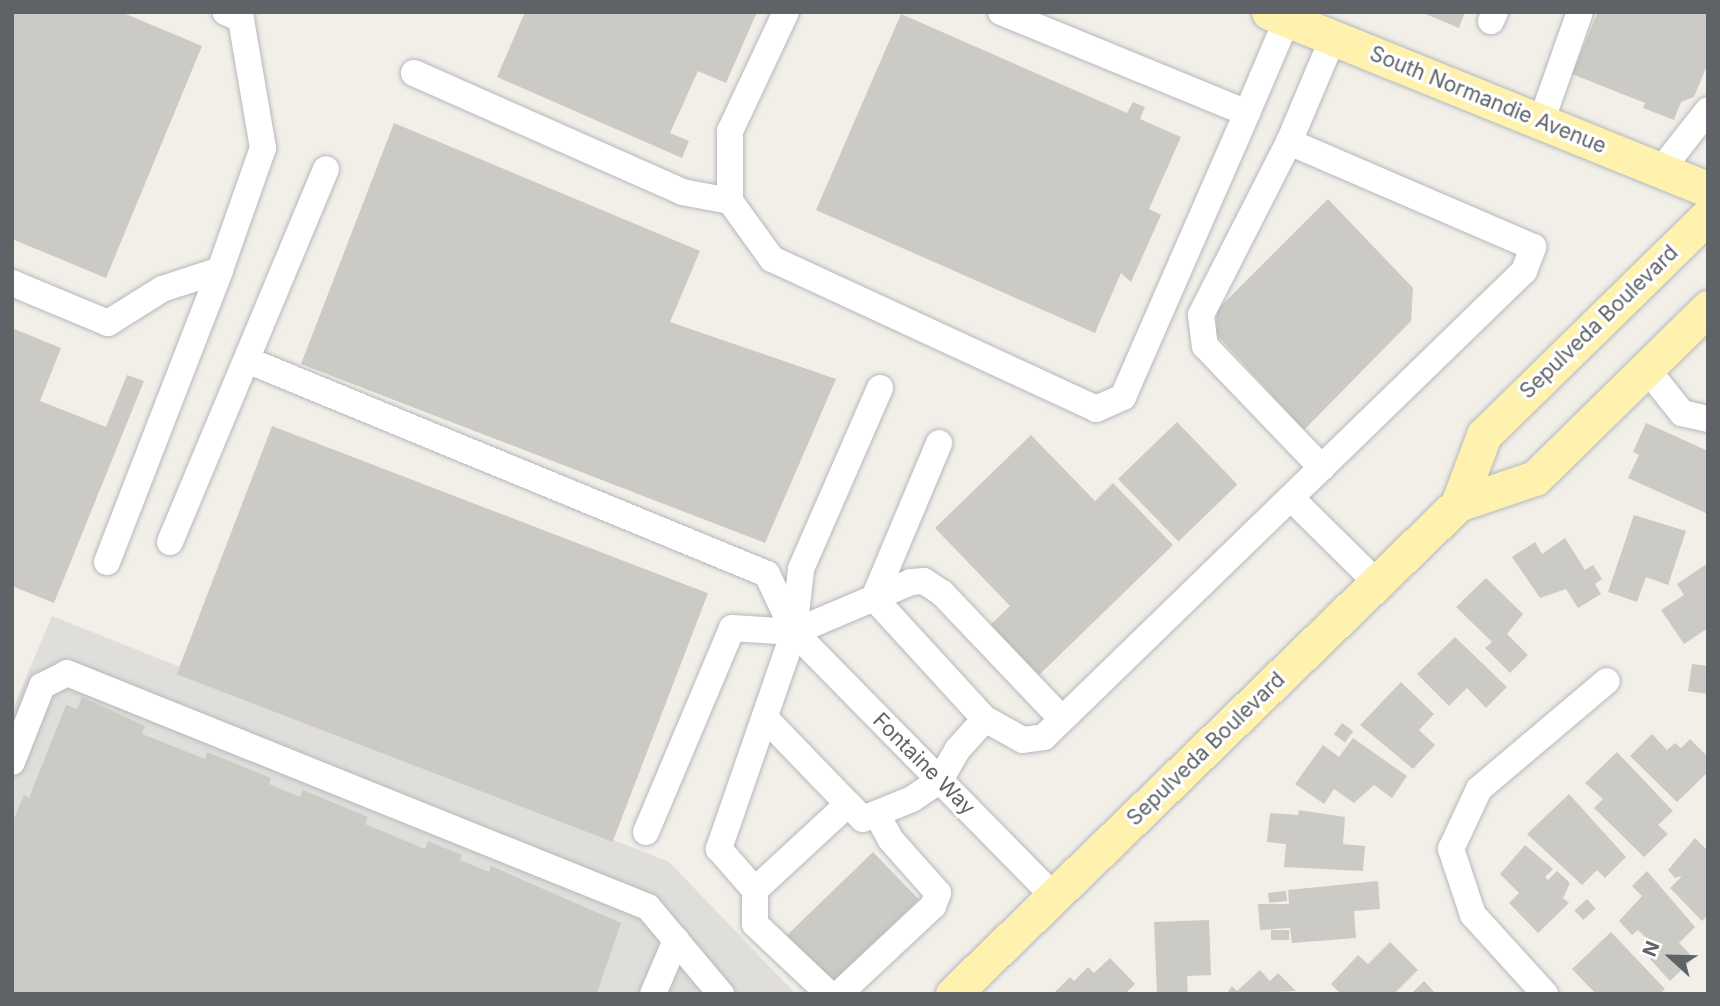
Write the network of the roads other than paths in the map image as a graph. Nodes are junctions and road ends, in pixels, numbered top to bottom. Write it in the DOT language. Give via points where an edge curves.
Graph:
graph roads {
  1 [pos="225,12"];
  2 [pos="786,12"];
  3 [pos="1001,12"];
  4 [pos="1580,12"];
  5 [pos="1282,15"];
  6 [pos="1333,38"];
  7 [pos="414,73"];
  8 [pos="1708,110"];
  9 [pos="1247,113"];
  10 [pos="1541,122"];
  11 [pos="1289,142"];
  12 [pos="327,170"];
  13 [pos="1661,170"];
  14 [pos="1708,189"];
  15 [pos="730,201"];
  16 [pos="1708,216"];
  17 [pos="220,270"];
  18 [pos="12,283"];
  19 [pos="1708,307"];
  20 [pos="247,360"];
  21 [pos="1646,368"];
  22 [pos="880,388"];
  23 [pos="1708,419"];
  24 [pos="939,443"];
  25 [pos="1322,468"];
  26 [pos="1291,498"];
  27 [pos="1458,504"];
  28 [pos="170,542"];
  29 [pos="107,562"];
  30 [pos="1377,583"];
  31 [pos="874,598"];
  32 [pos="794,632"];
  33 [pos="1607,681"];
  34 [pos="985,719"];
  35 [pos="1062,719"];
  36 [pos="767,720"];
  37 [pos="12,762"];
  38 [pos="940,780"];
  39 [pos="848,804"];
  40 [pos="877,815"];
  41 [pos="646,832"];
  42 [pos="755,890"];
  43 [pos="1054,897"];
  44 [pos="676,940"];
  45 [pos="653,994"];
  46 [pos="721,994"];
  47 [pos="829,994"];
  48 [pos="839,994"];
  49 [pos="953,994"];
  50 [pos="1545,994"];
  1 -- 17 [label="street" via="241,19 263,148"];
  2 -- 15 [label="street" via="730,131"];
  3 -- 9 [label="street"];
  4 -- 10 [label="street"];
  5 -- 6 [label="main road, South Normandie Avenue"];
  5 -- 9 [label="street"];
  6 -- 10 [label="main road, South Normandie Avenue"];
  6 -- 11 [label="street"];
  7 -- 15 [label="street" via="682,192"];
  8 -- 13 [label="street"];
  9 -- 15 [label="street" via="1123,397 1096,409 772,259"];
  10 -- 13 [label="main road, South Normandie Avenue"];
  11 -- 25 [label="street" via="1201,315 1205,346"];
  11 -- 25 [label="street" via="1533,247 1524,271"];
  12 -- 20 [label="street"];
  13 -- 14 [label="main road, South Normandie Avenue"];
  16 -- 27 [label="main road, Sepulveda Boulevard" via="1484,435"];
  17 -- 18 [label="street" via="162,289 108,323"];
  17 -- 29 [label="street"];
  19 -- 21 [label="main road, Sepulveda Boulevard"];
  20 -- 28 [label="street"];
  20 -- 32 [label="street, Fontaine Way" via="767,574"];
  21 -- 23 [label="street" via="1682,413"];
  21 -- 27 [label="main road, Sepulveda Boulevard" via="1535,478"];
  22 -- 32 [label="street" via="801,569"];
  24 -- 31 [label="street"];
  25 -- 26 [label="street"];
  26 -- 30 [label="street"];
  26 -- 35 [label="street"];
  27 -- 30 [label="main road, Sepulveda Boulevard"];
  30 -- 43 [label="main road, Sepulveda Boulevard"];
  31 -- 32 [label="street"];
  31 -- 34 [label="street"];
  31 -- 35 [label="street" via="924,581 942,593"];
  32 -- 36 [label="street"];
  32 -- 38 [label="street, Fontaine Way"];
  32 -- 41 [label="street" via="732,628"];
  33 -- 50 [label="street" via="1479,789 1451,849 1473,915"];
  34 -- 35 [label="street" via="1023,740 1044,737"];
  34 -- 38 [label="street" via="958,749"];
  36 -- 39 [label="street"];
  36 -- 42 [label="street" via="719,849"];
  37 -- 44 [label="street" via="42,686 67,673 648,906"];
  38 -- 40 [label="street"];
  38 -- 43 [label="street, Fontaine Way"];
  39 -- 40 [label="street" via="863,819"];
  39 -- 42 [label="street"];
  40 -- 48 [label="street" via="891,840 938,892 933,906"];
  42 -- 47 [label="street" via="755,924"];
  43 -- 49 [label="main road, Sepulveda Boulevard"];
  44 -- 45 [label="street"];
  44 -- 46 [label="street"];
}
